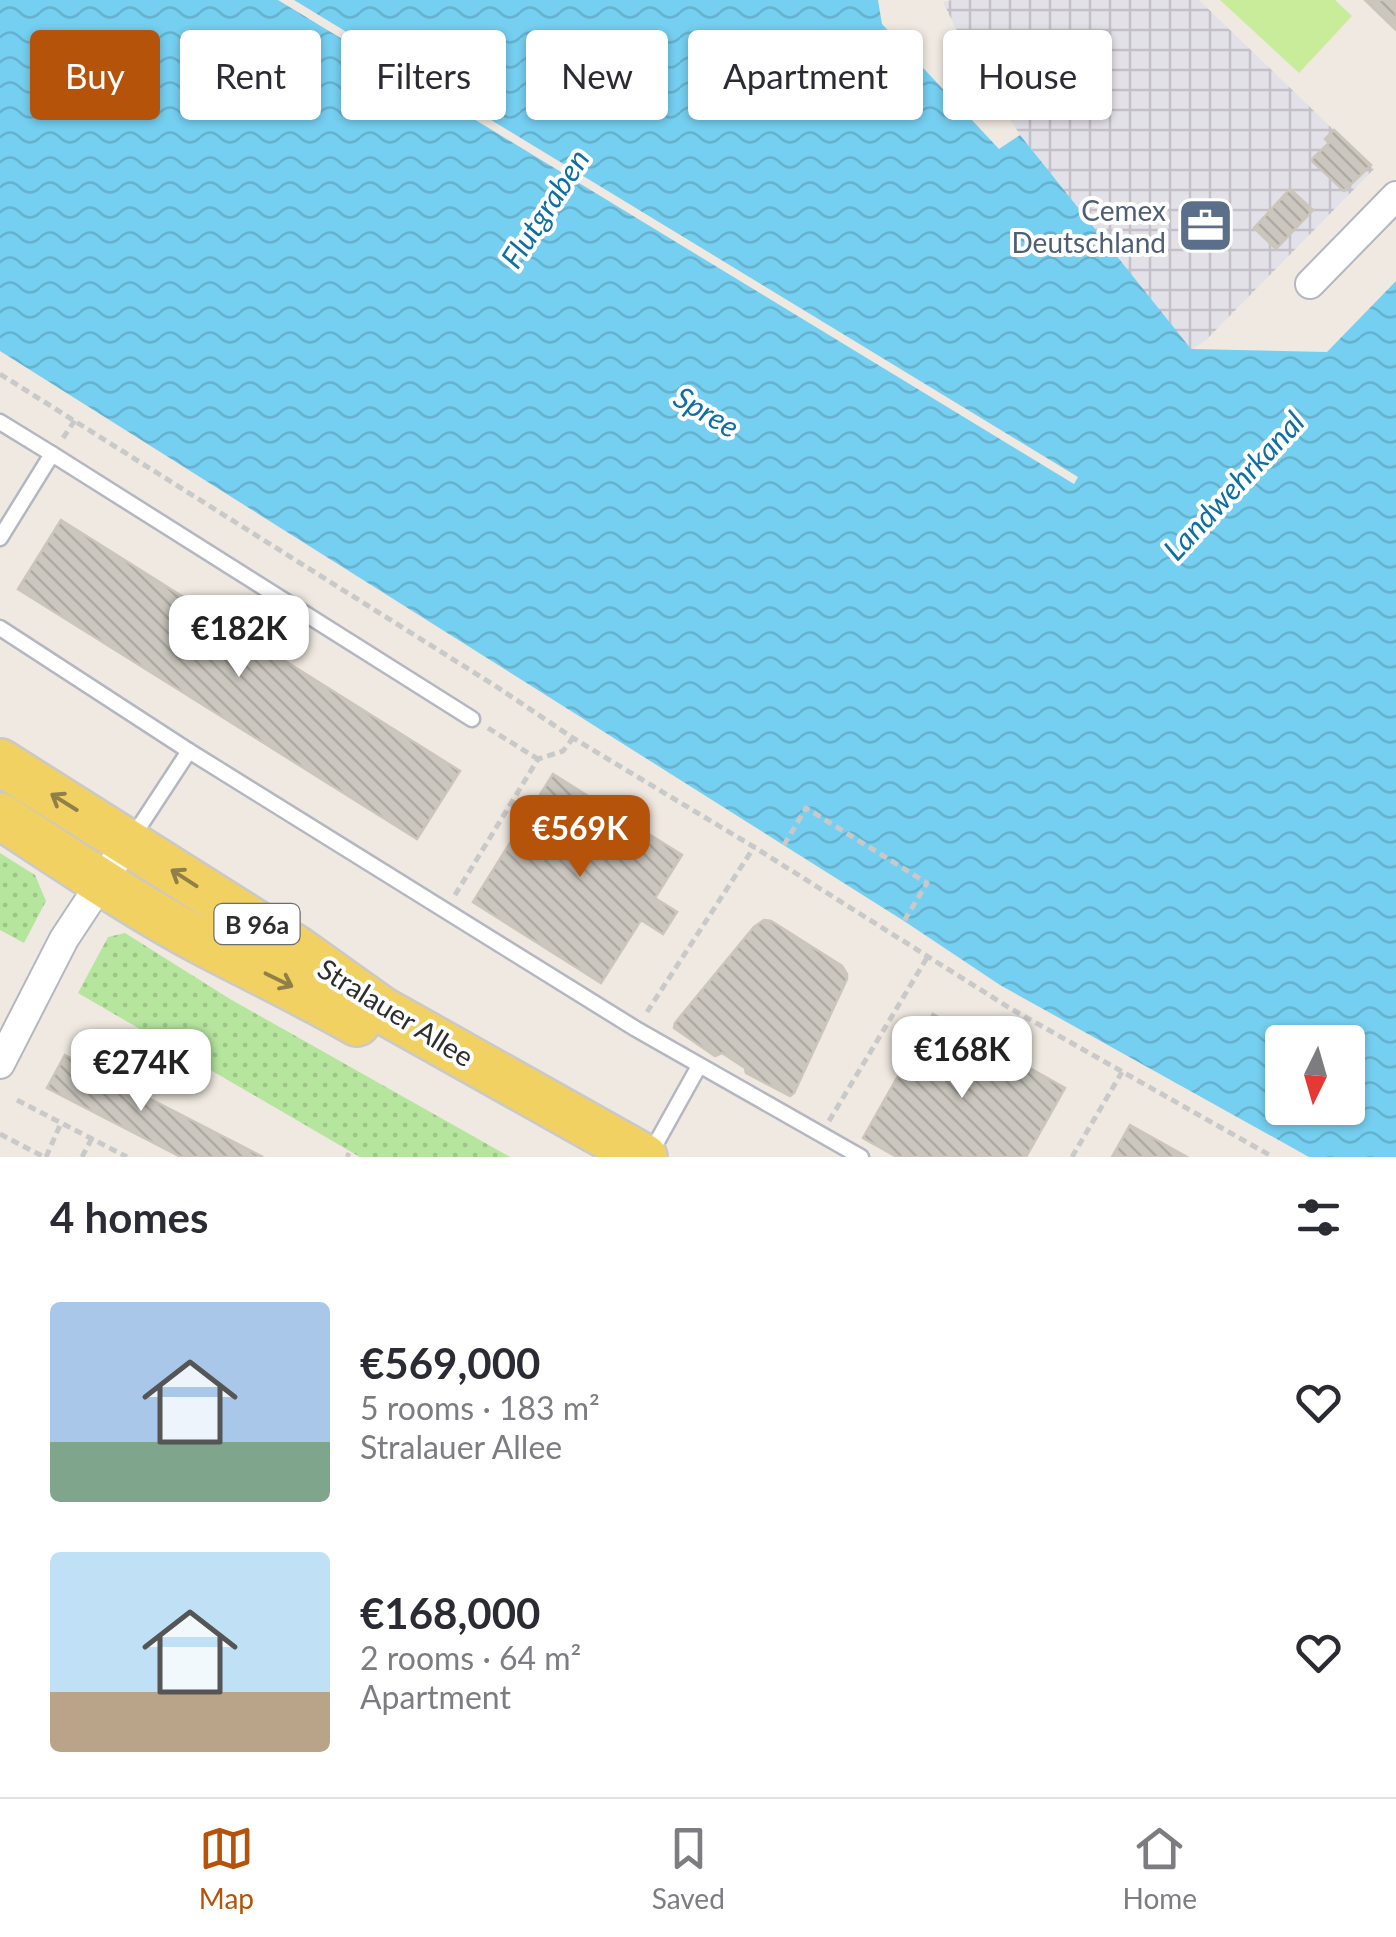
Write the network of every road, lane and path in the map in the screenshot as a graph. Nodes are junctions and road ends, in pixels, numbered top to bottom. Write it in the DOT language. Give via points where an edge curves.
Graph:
graph roads {
  1 [pos="1396,196"];
  2 [pos="1310,284"];
  3 [pos="0,374"];
  4 [pos="0,422"];
  5 [pos="52,454"];
  6 [pos="0,538"];
  7 [pos="0,628"];
  8 [pos="472,719"];
  9 [pos="573,738"];
  10 [pos="188,751"];
  11 [pos="538,759"];
  12 [pos="0,762"];
  13 [pos="0,816"];
  14 [pos="128,842"];
  15 [pos="784,846"];
  16 [pos="754,847"];
  17 [pos="102,881"];
  18 [pos="446,911"];
  19 [pos="904,920"];
  20 [pos="928,956"];
  21 [pos="636,1028"];
  22 [pos="0,1064"];
  23 [pos="698,1066"];
  24 [pos="1122,1072"];
  25 [pos="17,1100"];
  26 [pos="62,1122"];
  27 [pos="0,1134"];
  28 [pos="821,1134"];
  29 [pos="92,1138"];
  30 [pos="45,1157"];
  31 [pos="82,1157"];
  32 [pos="127,1157"];
  33 [pos="596,1157"];
  34 [pos="646,1157"];
  35 [pos="862,1157"];
  36 [pos="1072,1157"];
  37 [pos="1273,1157"];
  1 -- 2 [label="street"];
  3 -- 9 [label="path"];
  4 -- 5 [label="lane"];
  5 -- 6 [label="lane"];
  5 -- 8 [label="lane"];
  7 -- 10 [label="lane"];
  8 -- 11 [label="path"];
  9 -- 11 [label="path" via="562,751"];
  9 -- 16 [label="path"];
  10 -- 14 [label="lane"];
  10 -- 18 [label="lane"];
  11 -- 18 [label="path"];
  14 -- 12 [label="main road, Stralauer Allee / B 96a, one-way"];
  13 -- 17 [label="main road, Stralauer Allee / B 96a"];
  14 -- 17 [label="street"];
  34 -- 14 [label="main road, Stralauer Allee / B 96a, one-way" via="382,1010"];
  15 -- 19 [label="path" via="806,808 927,883"];
  16 -- 20 [label="path"];
  16 -- 21 [label="path"];
  17 -- 22 [label="street"];
  17 -- 33 [label="main road, Stralauer Allee / B 96a, one-way"];
  18 -- 21 [label="lane"];
  20 -- 24 [label="path"];
  20 -- 28 [label="path"];
  21 -- 23 [label="lane"];
  23 -- 28 [label="lane"];
  23 -- 34 [label="lane"];
  24 -- 36 [label="path"];
  24 -- 37 [label="path"];
  25 -- 26 [label="path"];
  26 -- 29 [label="path"];
  26 -- 30 [label="path"];
  27 -- 30 [label="path"];
  28 -- 35 [label="lane"];
  29 -- 31 [label="path"];
  29 -- 32 [label="path"];
}
